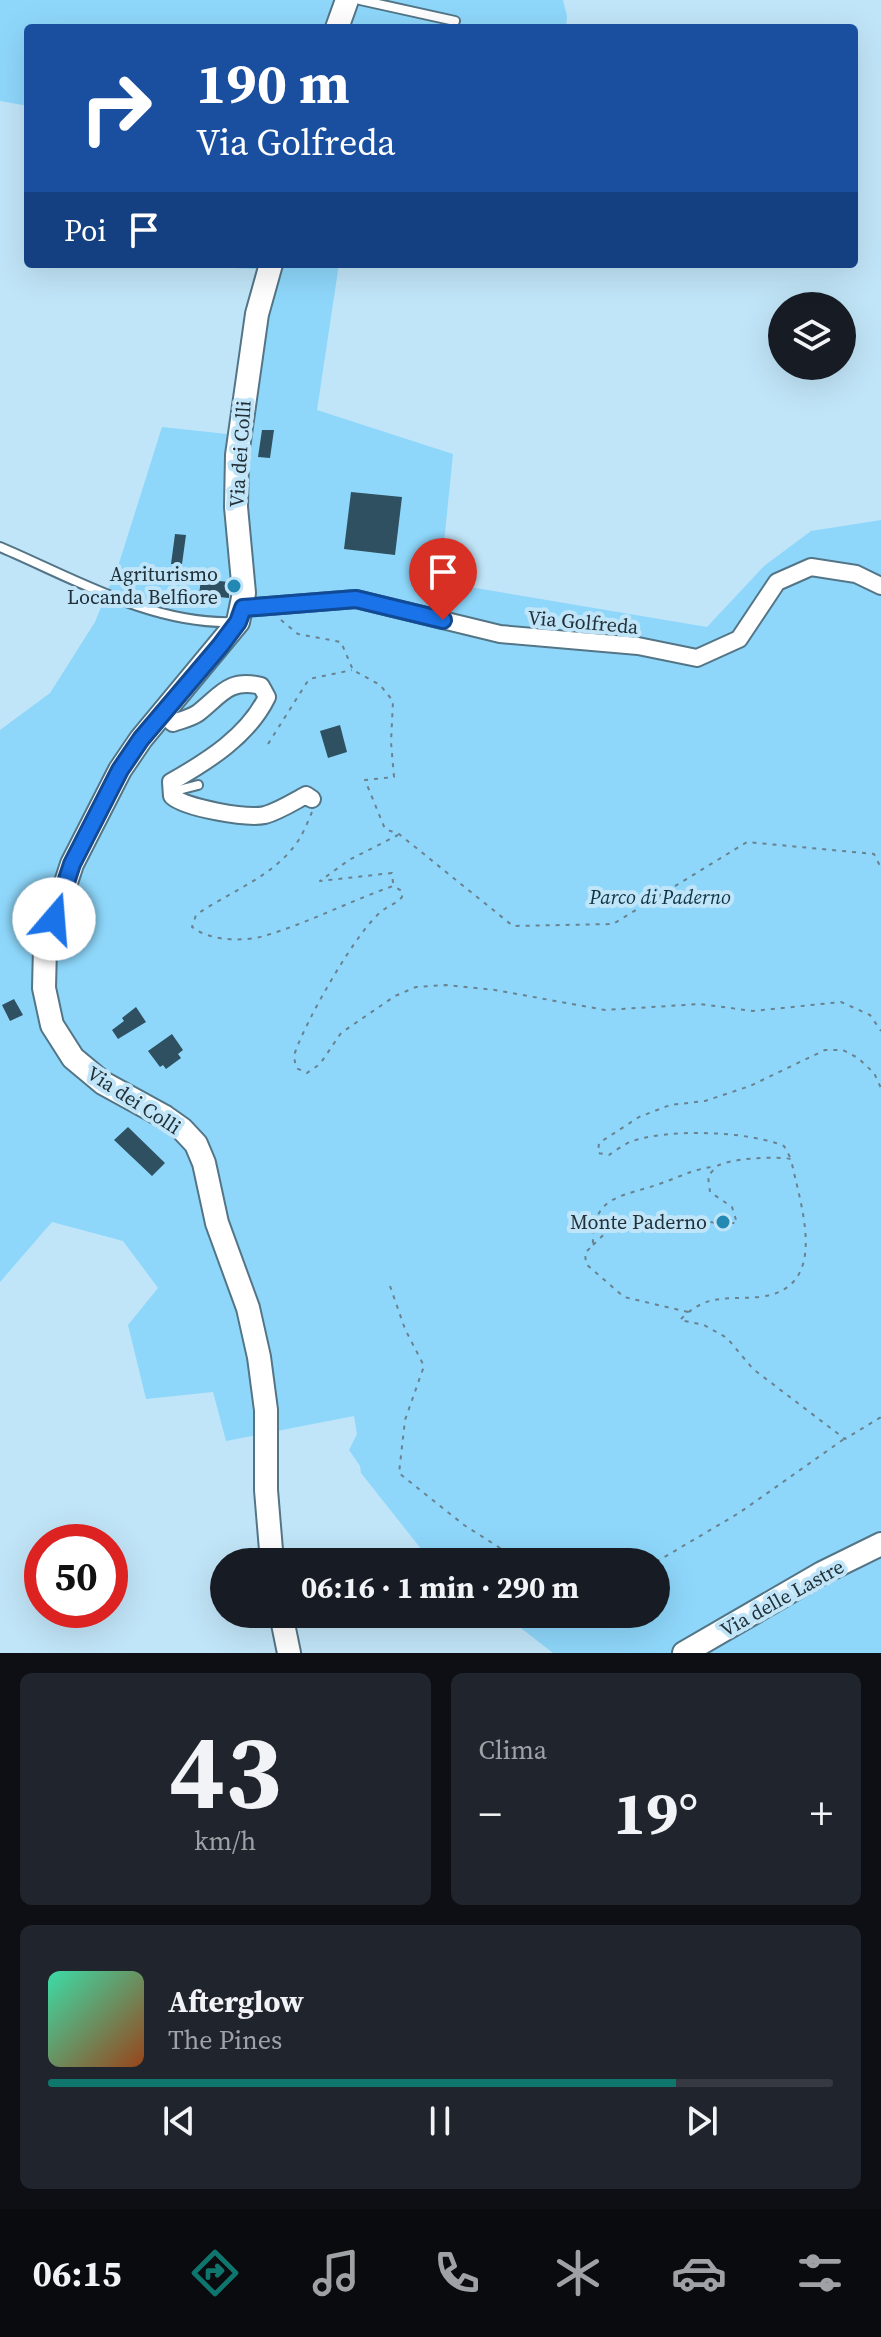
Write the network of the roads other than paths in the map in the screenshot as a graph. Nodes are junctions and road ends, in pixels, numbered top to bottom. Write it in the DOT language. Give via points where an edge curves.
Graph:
graph roads {
  1 [pos="347,0"];
  2 [pos="360,0"];
  3 [pos="455,21"];
  4 [pos="338,24"];
  5 [pos="270,268"];
  6 [pos="0,547"];
  7 [pos="881,586"];
  8 [pos="241,615"];
  9 [pos="163,714"];
  10 [pos="198,785"];
  11 [pos="171,792"];
  12 [pos="312,799"];
  13 [pos="881,1544"];
  14 [pos="271,1548"];
  15 [pos="284,1628"];
  16 [pos="289,1653"];
  17 [pos="684,1653"];
  1 -- 4 [label="main road"];
  2 -- 3 [label="lane"];
  5 -- 8 [label="main road, Via dei Colli" via="257,314 237,455"];
  6 -- 8 [label="lane" via="143,609 216,623"];
  7 -- 8 [label="street, Via Golfreda" via="856,574 811,567 777,582 739,639 697,658 638,646 500,634 356,599"];
  8 -- 9 [label="main road, Via dei Colli"];
  9 -- 11 [label="street" via="173,723 195,715 218,694 244,682 261,686 267,697 260,713 215,756 171,782"];
  9 -- 14 [label="main road, Via dei Colli" via="120,770 72,864 45,947 44,988 52,1025 73,1058 103,1083 182,1129 204,1163 261,1370"];
  10 -- 11 [label="lane"];
  11 -- 12 [label="street" via="173,799 185,804 263,816 306,795"];
  13 -- 17 [label="main road, Via delle Lastre"];
  15 -- 16 [label="main road"];
}
